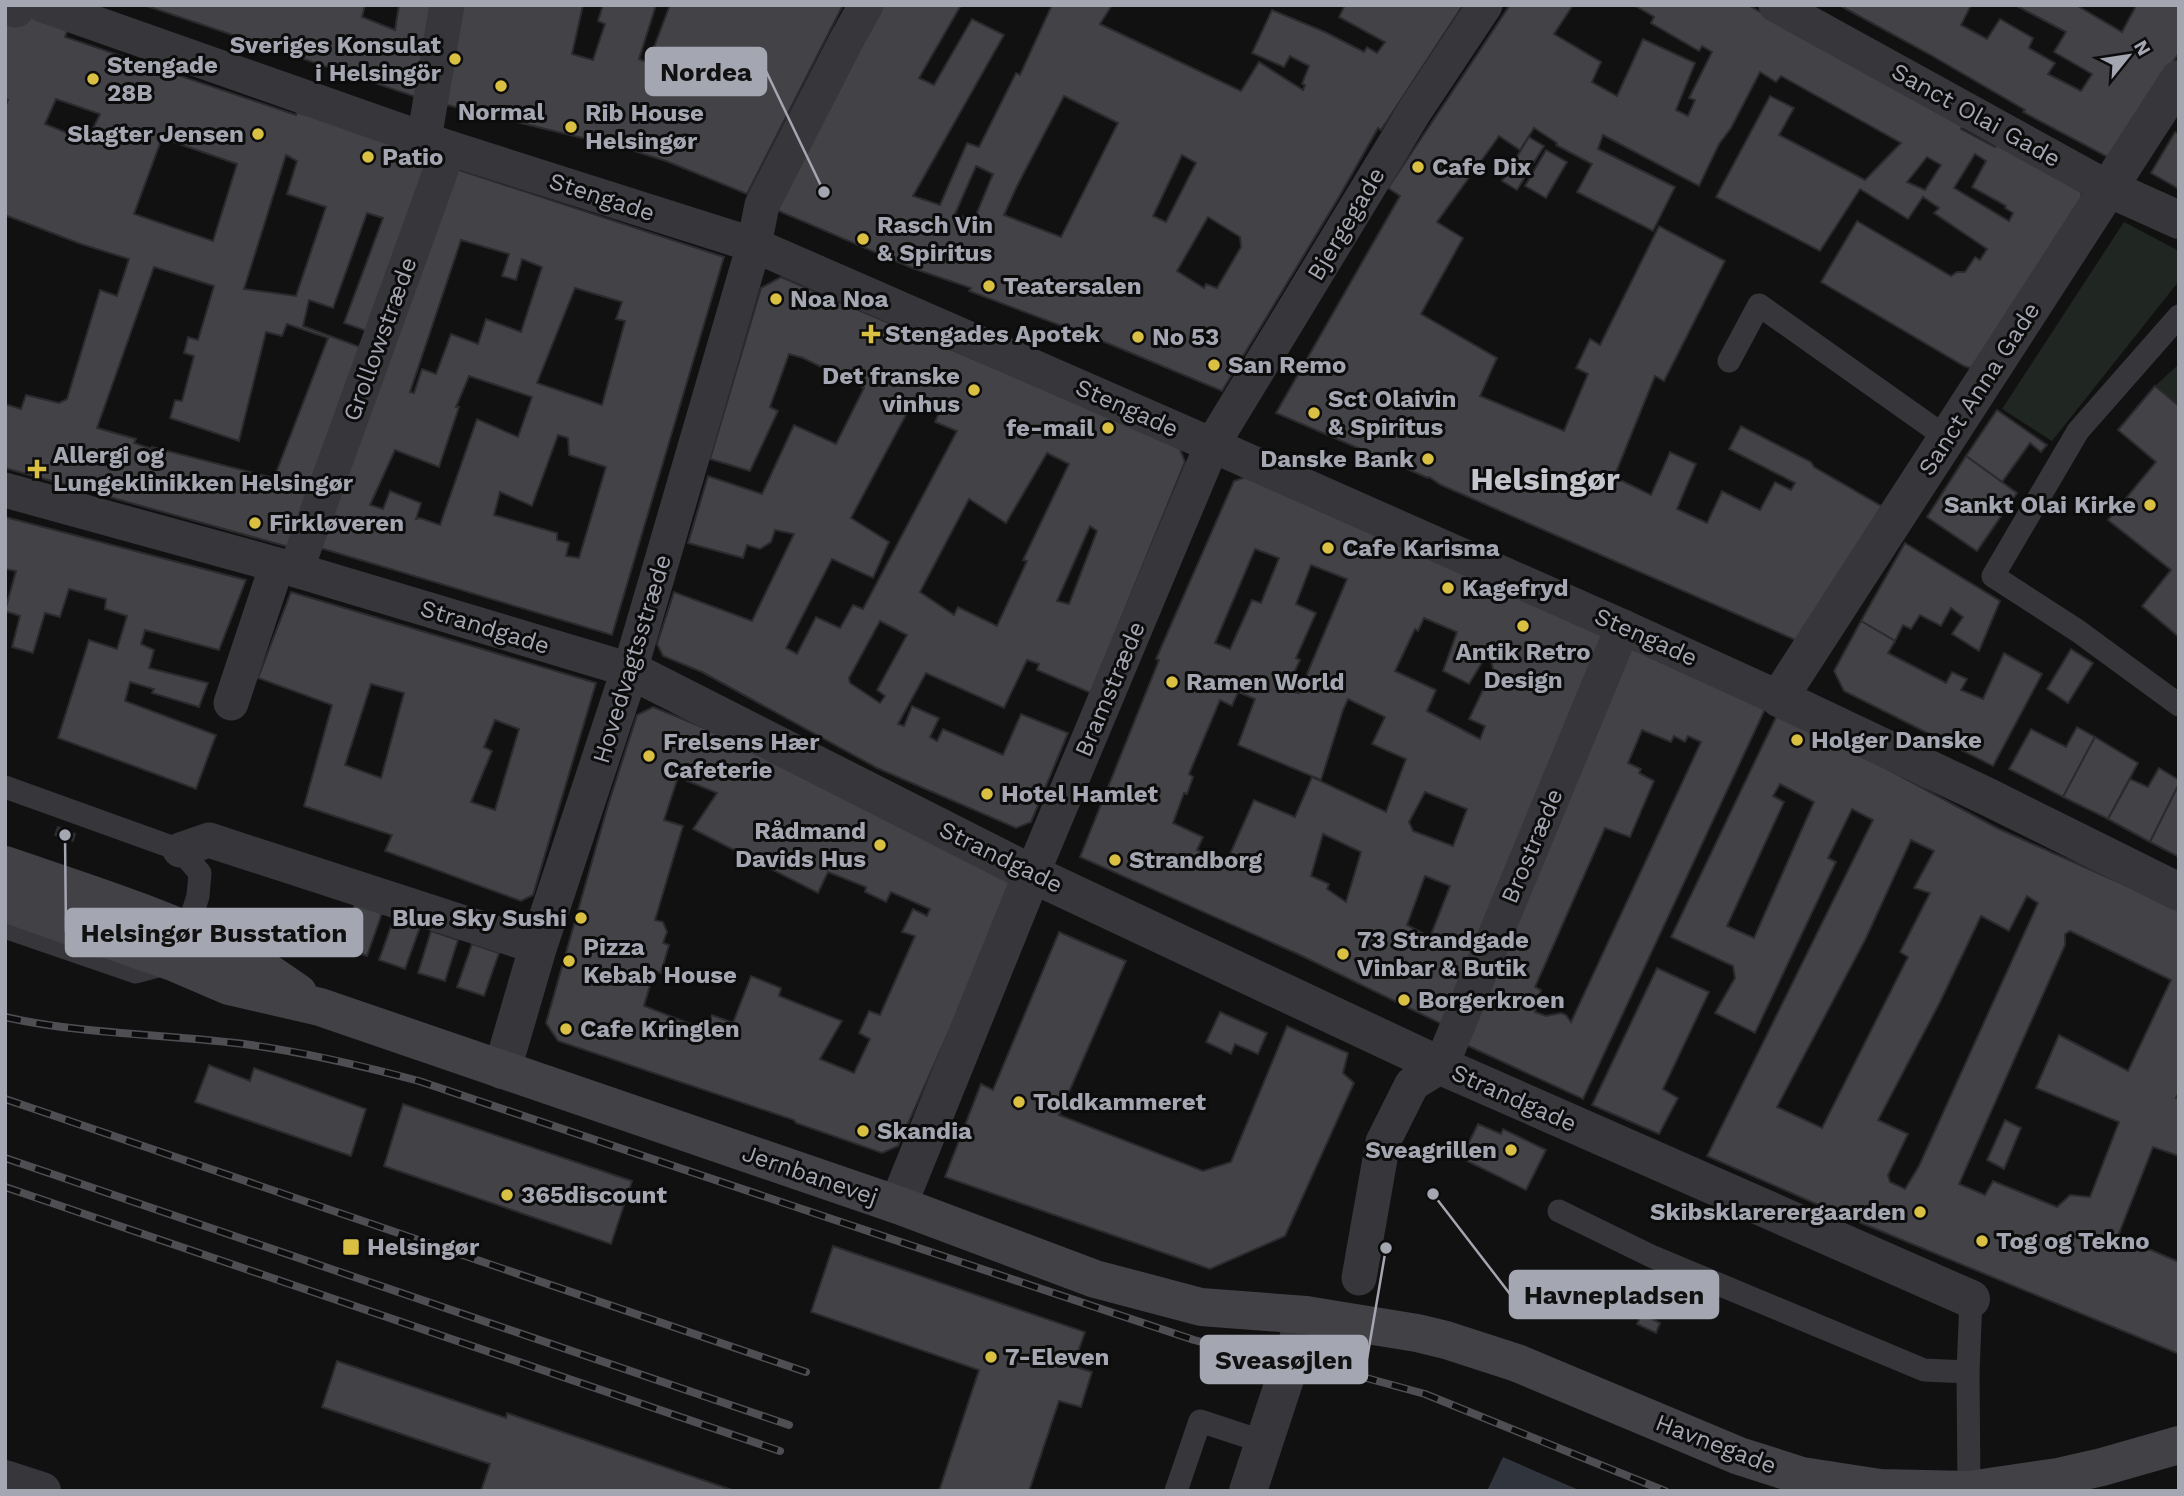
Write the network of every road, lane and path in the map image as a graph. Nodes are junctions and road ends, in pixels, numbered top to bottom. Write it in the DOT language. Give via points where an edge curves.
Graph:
graph roads {
  1 [pos="447,5"];
  2 [pos="866,5"];
  3 [pos="1485,5"];
  4 [pos="1776,5"];
  5 [pos="26,7"];
  6 [pos="2179,79"];
  7 [pos="437,144"];
  8 [pos="2108,188"];
  9 [pos="2179,220"];
  10 [pos="754,245"];
  11 [pos="2179,316"];
  12 [pos="1729,360"];
  13 [pos="1947,438"];
  14 [pos="1212,445"];
  15 [pos="5,490"];
  16 [pos="286,568"];
  17 [pos="1623,627"];
  18 [pos="630,670"];
  19 [pos="1779,698"];
  20 [pos="231,703"];
  21 [pos="2179,705"];
  22 [pos="5,787"];
  23 [pos="180,850"];
  24 [pos="5,865"];
  25 [pos="1032,874"];
  26 [pos="2179,892"];
  27 [pos="5,903"];
  28 [pos="5,927"];
  29 [pos="180,946"];
  30 [pos="538,947"];
  31 [pos="1441,1066"];
  32 [pos="502,1070"];
  33 [pos="898,1205"];
  34 [pos="1559,1210"];
  35 [pos="1359,1278"];
  36 [pos="1971,1299"];
  37 [pos="1306,1315"];
  38 [pos="1968,1372"];
  39 [pos="1264,1442"];
  40 [pos="2179,1445"];
  41 [pos="5,1479"];
  42 [pos="1969,1490"];
  43 [pos="42,1491"];
  44 [pos="1176,1491"];
  45 [pos="1248,1491"];
  1 -- 7 [label="street, Grollowstræde"];
  2 -- 10 [label="street, Hovedvagtsstræde" via="762,205"];
  3 -- 14 [label="street, Bjergegade" via="1416,109"];
  4 -- 8 [label="street, Sanct Olai Gade"];
  5 -- 7 [label="street, Stengade"];
  6 -- 8 [label="street, Sanct Anna Gade"];
  7 -- 10 [label="street, Stengade"];
  7 -- 16 [label="street, Grollowstræde"];
  8 -- 9 [label="street, Sanct Olai Gade"];
  8 -- 13 [label="street, Sanct Anna Gade"];
  10 -- 14 [label="street, Stengade"];
  10 -- 18 [label="street, Hovedvagtsstræde"];
  11 -- 21 [label="lane" via="2078,432 1993,576"];
  12 -- 13 [label="lane" via="1759,305"];
  13 -- 19 [label="street, Sanct Anna Gade"];
  14 -- 17 [label="street, Stengade"];
  14 -- 25 [label="street, Bramstræde"];
  15 -- 16 [label="street, Strandgade"];
  16 -- 18 [label="street, Strandgade"];
  16 -- 20 [label="street, Grollowstræde"];
  17 -- 19 [label="street, Stengade"];
  17 -- 31 [label="street, Brostræde"];
  18 -- 25 [label="street, Strandgade"];
  18 -- 30 [label="street, Hovedvagtsstræde"];
  19 -- 26 [label="street, Stengade"];
  22 -- 23 [label="lane"];
  23 -- 29 [label="lane" via="200,873 198,896"];
  23 -- 30 [label="street" via="209,840"];
  24 -- 29 [label="main road, Jernbanevej"];
  25 -- 31 [label="street, Strandgade"];
  25 -- 33 [label="street, Bramstræde"];
  27 -- 29 [label="main road, Jernbanevej"];
  28 -- 29 [label="lane" via="136,972"];
  29 -- 32 [label="main road, Jernbanevej" via="229,986 320,1007"];
  30 -- 32 [label="street, Hovedvagtsstræde"];
  31 -- 35 [label="street" via="1412,1084 1382,1142"];
  31 -- 36 [label="street, Strandgade"];
  32 -- 33 [label="main road, Jernbanevej"];
  33 -- 37 [label="main road, Jernbanevej" via="1095,1279 1200,1307"];
  34 -- 38 [label="lane" via="1651,1256 1924,1370"];
  36 -- 38 [label="lane"];
  37 -- 39 [label="street"];
  37 -- 42 [label="main road, Havnegade" via="1417,1333 1475,1348 1739,1456 1802,1476 1880,1488"];
  38 -- 42 [label="lane"];
  39 -- 44 [label="lane" via="1200,1421"];
  39 -- 45 [label="street"];
  40 -- 42 [label="main road, Havnegade" via="2058,1477"];
  41 -- 43 [label="street"];
}
